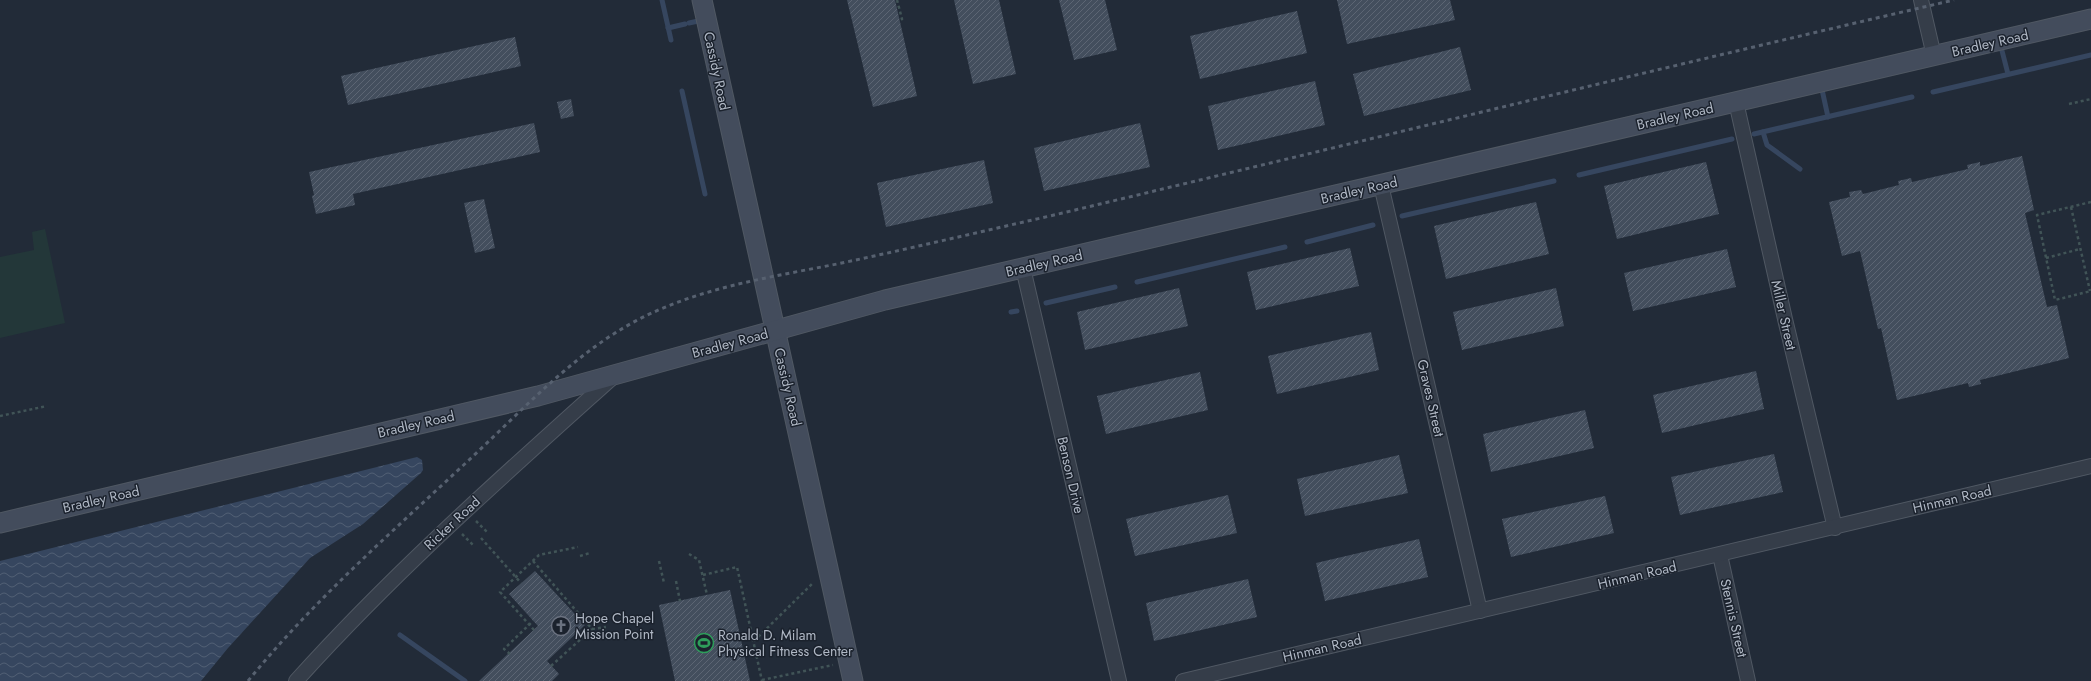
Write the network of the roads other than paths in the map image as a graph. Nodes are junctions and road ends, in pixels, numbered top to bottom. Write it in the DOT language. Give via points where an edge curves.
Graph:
graph roads {
  1 [pos="702,0"];
  2 [pos="1921,0"];
  3 [pos="2091,19"];
  4 [pos="1934,56"];
  5 [pos="1736,102"];
  6 [pos="1381,185"];
  7 [pos="1023,268"];
  8 [pos="775,330"];
  9 [pos="616,374"];
  10 [pos="2091,466"];
  11 [pos="0,523"];
  12 [pos="1835,528"];
  13 [pos="1720,555"];
  14 [pos="1480,611"];
  15 [pos="296,681"];
  16 [pos="853,681"];
  17 [pos="1119,681"];
  18 [pos="1183,681"];
  19 [pos="1748,681"];
  1 -- 8 [label="street, Cassidy Road"];
  2 -- 4 [label="street"];
  3 -- 4 [label="street, Bradley Road"];
  4 -- 5 [label="street, Bradley Road"];
  5 -- 6 [label="street, Bradley Road"];
  5 -- 12 [label="street, Miller Street"];
  6 -- 7 [label="street, Bradley Road"];
  6 -- 14 [label="street, Graves Street"];
  7 -- 8 [label="street, Bradley Road" via="885,300"];
  7 -- 17 [label="street, Benson Drive"];
  8 -- 9 [label="street, Bradley Road"];
  8 -- 16 [label="street, Cassidy Road"];
  9 -- 11 [label="street, Bradley Road" via="538,396"];
  9 -- 15 [label="street, Ricker Road" via="391,580"];
  10 -- 12 [label="street, Hinman Road"];
  12 -- 13 [label="street, Hinman Road"];
  13 -- 14 [label="street, Hinman Road"];
  13 -- 19 [label="street, Stennis Street"];
  14 -- 18 [label="street, Hinman Road"];
}
